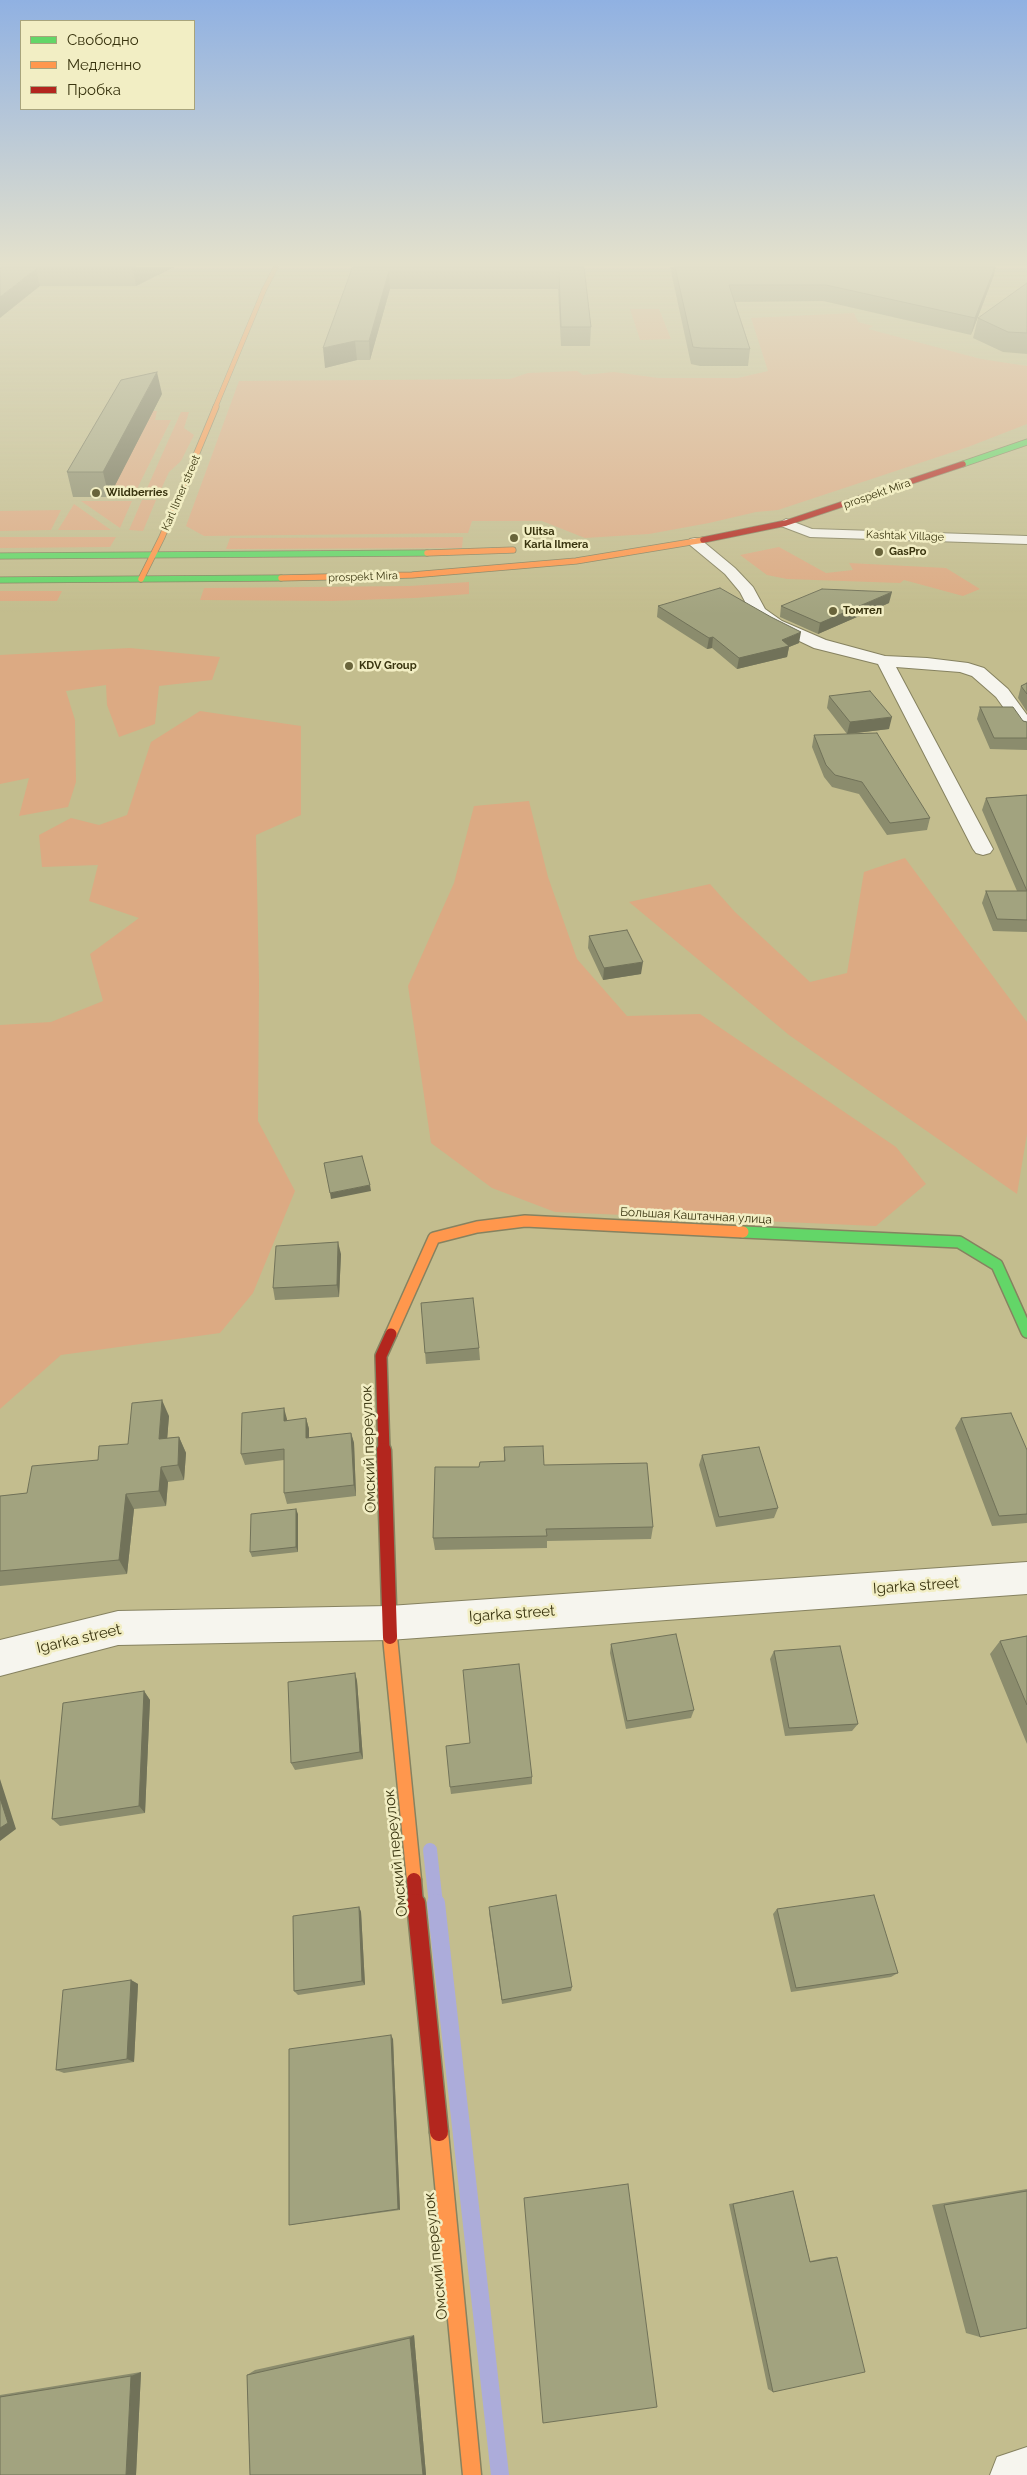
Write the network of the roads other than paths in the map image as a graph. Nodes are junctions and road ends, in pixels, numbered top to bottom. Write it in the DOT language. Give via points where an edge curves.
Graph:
graph roads {
  1 [pos="226,382"];
  2 [pos="1027,442"];
  3 [pos="786,523"];
  4 [pos="724,536"];
  5 [pos="1027,540"];
  6 [pos="695,542"];
  7 [pos="607,544"];
  8 [pos="522,549"];
  9 [pos="152,554"];
  10 [pos="0,556"];
  11 [pos="142,579"];
  12 [pos="0,580"];
  13 [pos="886,661"];
  14 [pos="1027,728"];
  15 [pos="983,849"];
  16 [pos="434,1238"];
  17 [pos="1027,1332"];
  18 [pos="1027,1578"];
  19 [pos="388,1623"];
  20 [pos="0,1658"];
  21 [pos="1027,2472"];
  22 [pos="472,2475"];
  23 [pos="1015,2475"];
  1 -- 9 [label="street, Karl Ilmer street"];
  2 -- 3 [label="street, prospekt Mira"];
  3 -- 4 [label="street, prospekt Mira"];
  3 -- 5 [label="street, Kashtak Village" via="810,533"];
  4 -- 6 [label="street, prospekt Mira"];
  4 -- 7 [label="street, prospekt Mira"];
  6 -- 11 [label="street, prospekt Mira" via="576,561 421,574"];
  6 -- 13 [label="street" via="730,572 746,590 758,612 776,624 820,644"];
  8 -- 9 [label="street, prospekt Mira" via="410,554"];
  9 -- 10 [label="street, prospekt Mira"];
  9 -- 11 [label="street, Karl Ilmer street"];
  11 -- 12 [label="street, prospekt Mira"];
  13 -- 14 [label="street" via="962,667 978,672 1002,693"];
  13 -- 15 [label="street"];
  16 -- 17 [label="street, Большая Каштачная улица" via="477,1227 525,1221 959,1242 997,1265"];
  16 -- 19 [label="street, Омский переулок" via="381,1356"];
  18 -- 19 [label="street, Igarka street"];
  19 -- 20 [label="street, Igarka street" via="118,1628"];
  19 -- 22 [label="street, Омский переулок"];
  21 -- 23 [label="street"];
}
